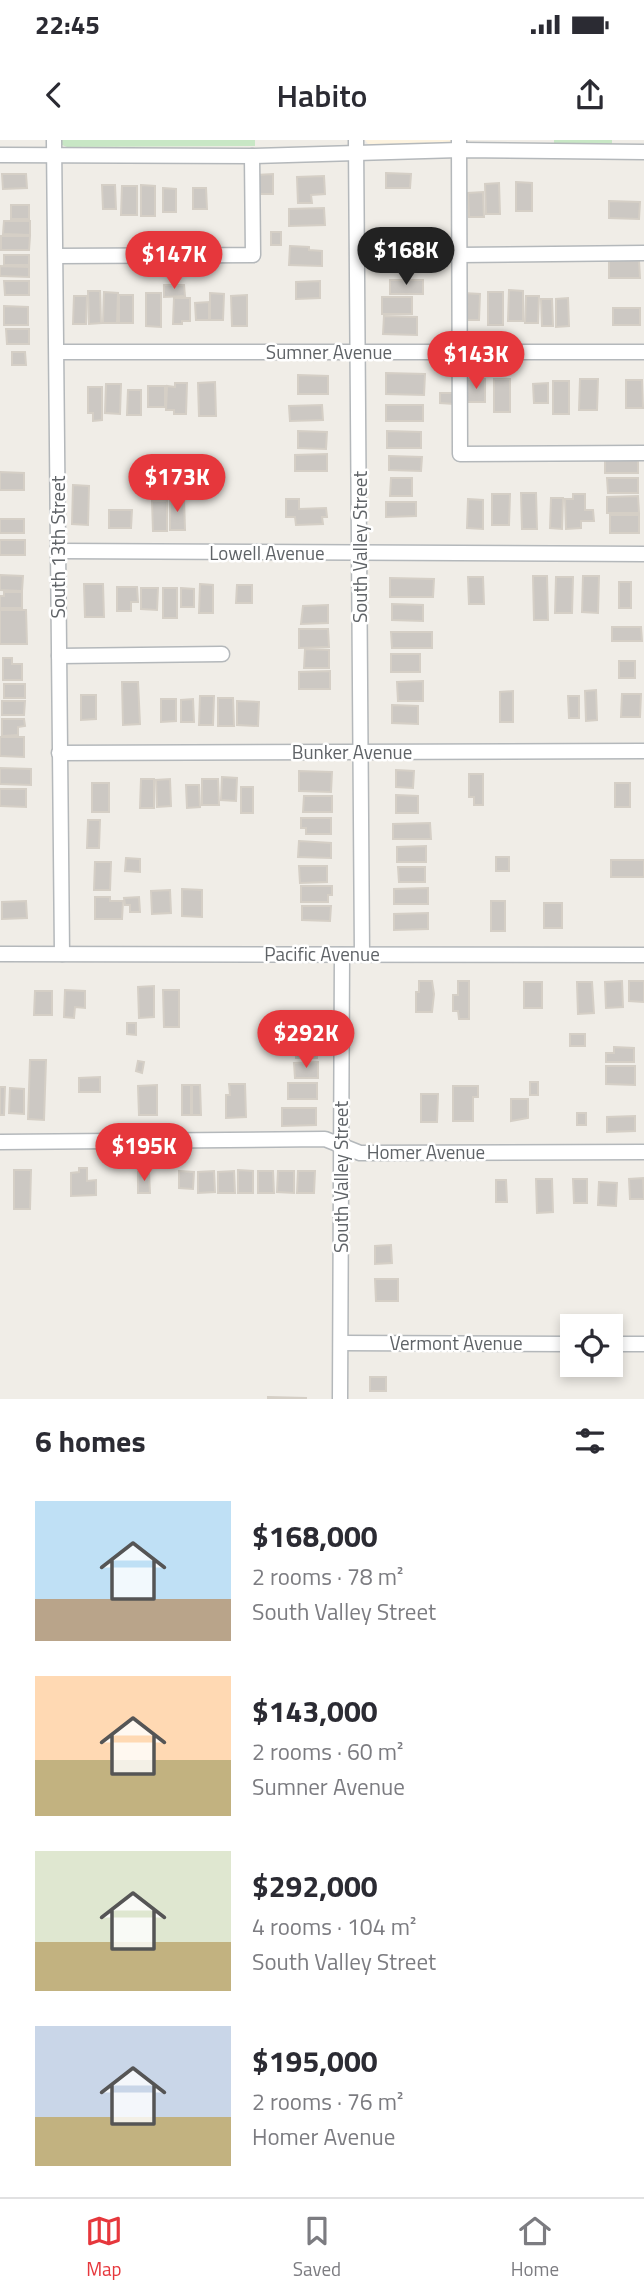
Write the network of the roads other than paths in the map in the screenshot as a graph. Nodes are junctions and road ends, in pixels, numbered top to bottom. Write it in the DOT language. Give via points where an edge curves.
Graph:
graph roads {
  1 [pos="54,140"];
  2 [pos="459,145"];
  3 [pos="357,147"];
  4 [pos="644,152"];
  5 [pos="0,155"];
  6 [pos="55,156"];
  7 [pos="252,156"];
  8 [pos="644,253"];
  9 [pos="459,255"];
  10 [pos="56,256"];
  11 [pos="57,352"];
  12 [pos="359,352"];
  13 [pos="460,352"];
  14 [pos="644,352"];
  15 [pos="644,453"];
  16 [pos="58,551"];
  17 [pos="360,553"];
  18 [pos="644,554"];
  19 [pos="222,654"];
  20 [pos="59,656"];
  21 [pos="644,751"];
  22 [pos="360,752"];
  23 [pos="59,753"];
  24 [pos="0,954"];
  25 [pos="62,954"];
  26 [pos="362,954"];
  27 [pos="644,954"];
  28 [pos="342,955"];
  29 [pos="0,1142"];
  30 [pos="342,1147"];
  31 [pos="644,1153"];
  32 [pos="341,1343"];
  33 [pos="560,1344"];
  34 [pos="623,1344"];
  35 [pos="644,1345"];
  36 [pos="340,1399"];
  1 -- 6 [label="street, South 13th Street"];
  2 -- 3 [label="street"];
  2 -- 4 [label="street"];
  2 -- 9 [label="street"];
  3 -- 7 [label="street"];
  3 -- 12 [label="street, South Valley Street"];
  5 -- 6 [label="street"];
  6 -- 7 [label="street"];
  6 -- 10 [label="street, South 13th Street"];
  7 -- 10 [label="street" via="253,255"];
  8 -- 9 [label="street"];
  9 -- 13 [label="street"];
  10 -- 11 [label="street, South 13th Street"];
  11 -- 12 [label="street, Sumner Avenue"];
  11 -- 16 [label="street, South 13th Street"];
  12 -- 13 [label="street, Sumner Avenue"];
  12 -- 17 [label="street, South Valley Street"];
  13 -- 14 [label="street, Sumner Avenue"];
  13 -- 15 [label="street" via="460,454"];
  16 -- 17 [label="street, Lowell Avenue"];
  16 -- 20 [label="street, South 13th Street"];
  17 -- 18 [label="street, Lowell Avenue"];
  17 -- 22 [label="street, South Valley Street"];
  19 -- 20 [label="street"];
  20 -- 23 [label="street, South 13th Street"];
  21 -- 22 [label="street, Bunker Avenue"];
  22 -- 23 [label="street, Bunker Avenue"];
  22 -- 26 [label="street, South Valley Street"];
  23 -- 25 [label="street, South 13th Street"];
  24 -- 25 [label="street, Pacific Avenue"];
  25 -- 28 [label="street, Pacific Avenue"];
  26 -- 27 [label="street, Pacific Avenue"];
  26 -- 28 [label="street, Pacific Avenue"];
  28 -- 30 [label="street, South Valley Street"];
  29 -- 30 [label="street, Homer Avenue" via="325,1139"];
  30 -- 31 [label="street, Homer Avenue" via="360,1153"];
  30 -- 32 [label="street, South Valley Street"];
  32 -- 33 [label="street, Vermont Avenue"];
  32 -- 36 [label="street, South Valley Street"];
  34 -- 35 [label="street"];
}
